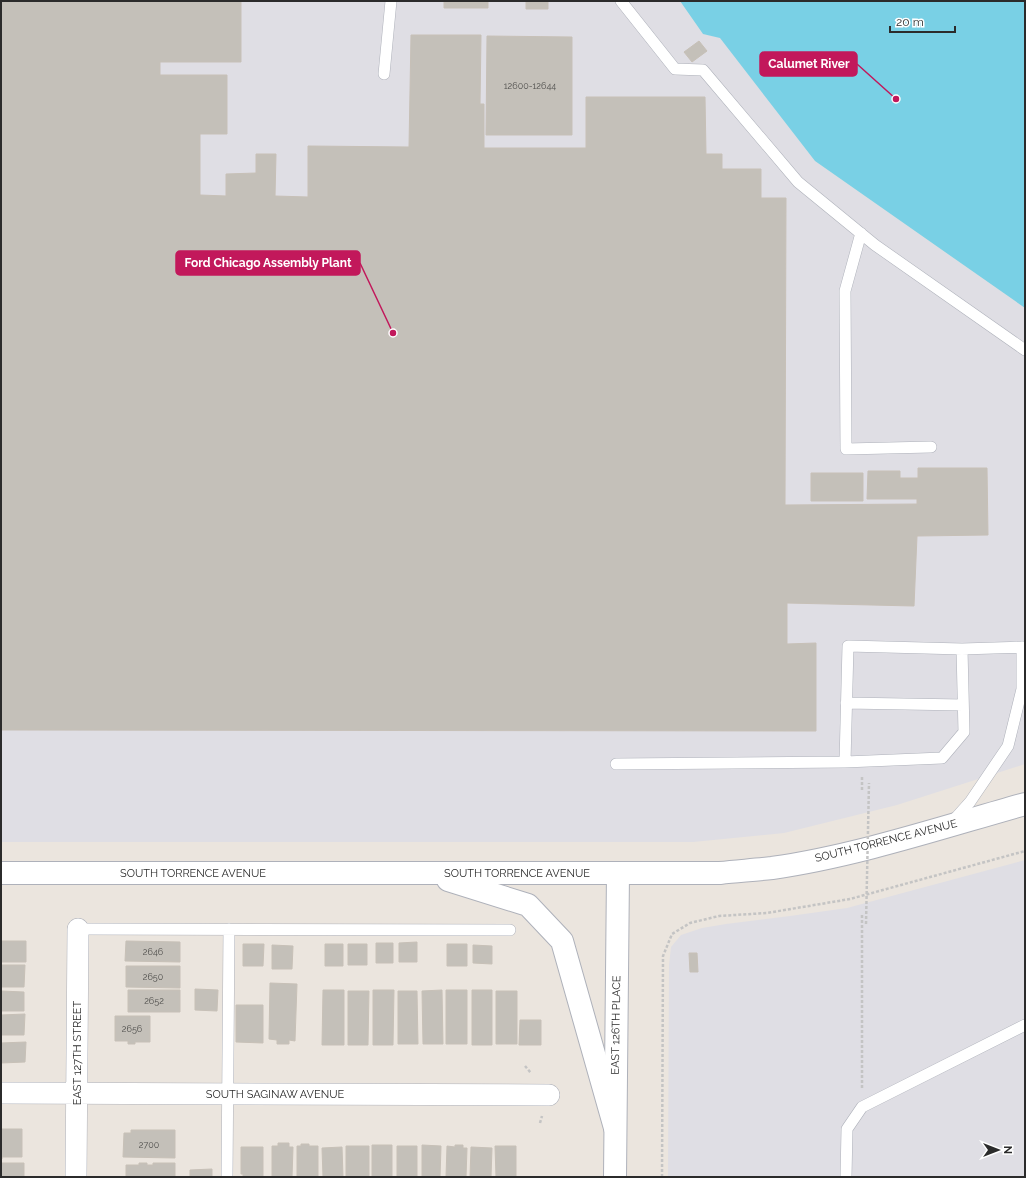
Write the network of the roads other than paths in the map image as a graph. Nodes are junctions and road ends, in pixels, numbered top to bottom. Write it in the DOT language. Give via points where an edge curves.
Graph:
graph roads {
  1 [pos="391,1"];
  2 [pos="621,1"];
  3 [pos="384,74"];
  4 [pos="861,233"];
  5 [pos="1025,350"];
  6 [pos="931,448"];
  7 [pos="1024,647"];
  8 [pos="962,649"];
  9 [pos="1023,692"];
  10 [pos="846,703"];
  11 [pos="963,705"];
  12 [pos="845,762"];
  13 [pos="616,764"];
  14 [pos="1025,804"];
  15 [pos="949,825"];
  16 [pos="1,873"];
  17 [pos="428,873"];
  18 [pos="618,873"];
  19 [pos="78,929"];
  20 [pos="228,929"];
  21 [pos="510,930"];
  22 [pos="1025,1025"];
  23 [pos="1,1093"];
  24 [pos="77,1093"];
  25 [pos="227,1094"];
  26 [pos="549,1095"];
  27 [pos="615,1128"];
  28 [pos="76,1177"];
  29 [pos="226,1177"];
  30 [pos="615,1177"];
  31 [pos="846,1177"];
  1 -- 3 [label="lane"];
  2 -- 4 [label="lane" via="675,69 703,70 798,182"];
  4 -- 5 [label="lane"];
  4 -- 6 [label="lane" via="845,291 846,449"];
  7 -- 8 [label="lane"];
  7 -- 9 [label="lane"];
  8 -- 10 [label="lane" via="848,646"];
  8 -- 11 [label="lane"];
  9 -- 15 [label="lane" via="1008,746 970,802"];
  10 -- 11 [label="lane"];
  10 -- 12 [label="lane"];
  11 -- 12 [label="lane" via="964,732 942,758"];
  12 -- 13 [label="lane"];
  14 -- 15 [label="main road, SOUTH TORRENCE AVENUE"];
  15 -- 18 [label="main road, SOUTH TORRENCE AVENUE" via="884,844 773,868 720,873"];
  16 -- 17 [label="main road, SOUTH TORRENCE AVENUE"];
  17 -- 18 [label="main road, SOUTH TORRENCE AVENUE"];
  17 -- 27 [label="main road" via="528,905 562,941"];
  18 -- 27 [label="main road, EAST 126TH PLACE"];
  19 -- 20 [label="lane"];
  19 -- 24 [label="street, EAST 127TH STREET"];
  20 -- 21 [label="lane"];
  20 -- 25 [label="lane"];
  22 -- 31 [label="lane" via="862,1108 847,1129"];
  23 -- 24 [label="street, SOUTH SAGINAW AVENUE"];
  24 -- 25 [label="street, SOUTH SAGINAW AVENUE"];
  24 -- 28 [label="street, EAST 127TH STREET"];
  25 -- 26 [label="street, SOUTH SAGINAW AVENUE"];
  25 -- 29 [label="lane"];
  27 -- 30 [label="main road, EAST 126TH PLACE"];
}
